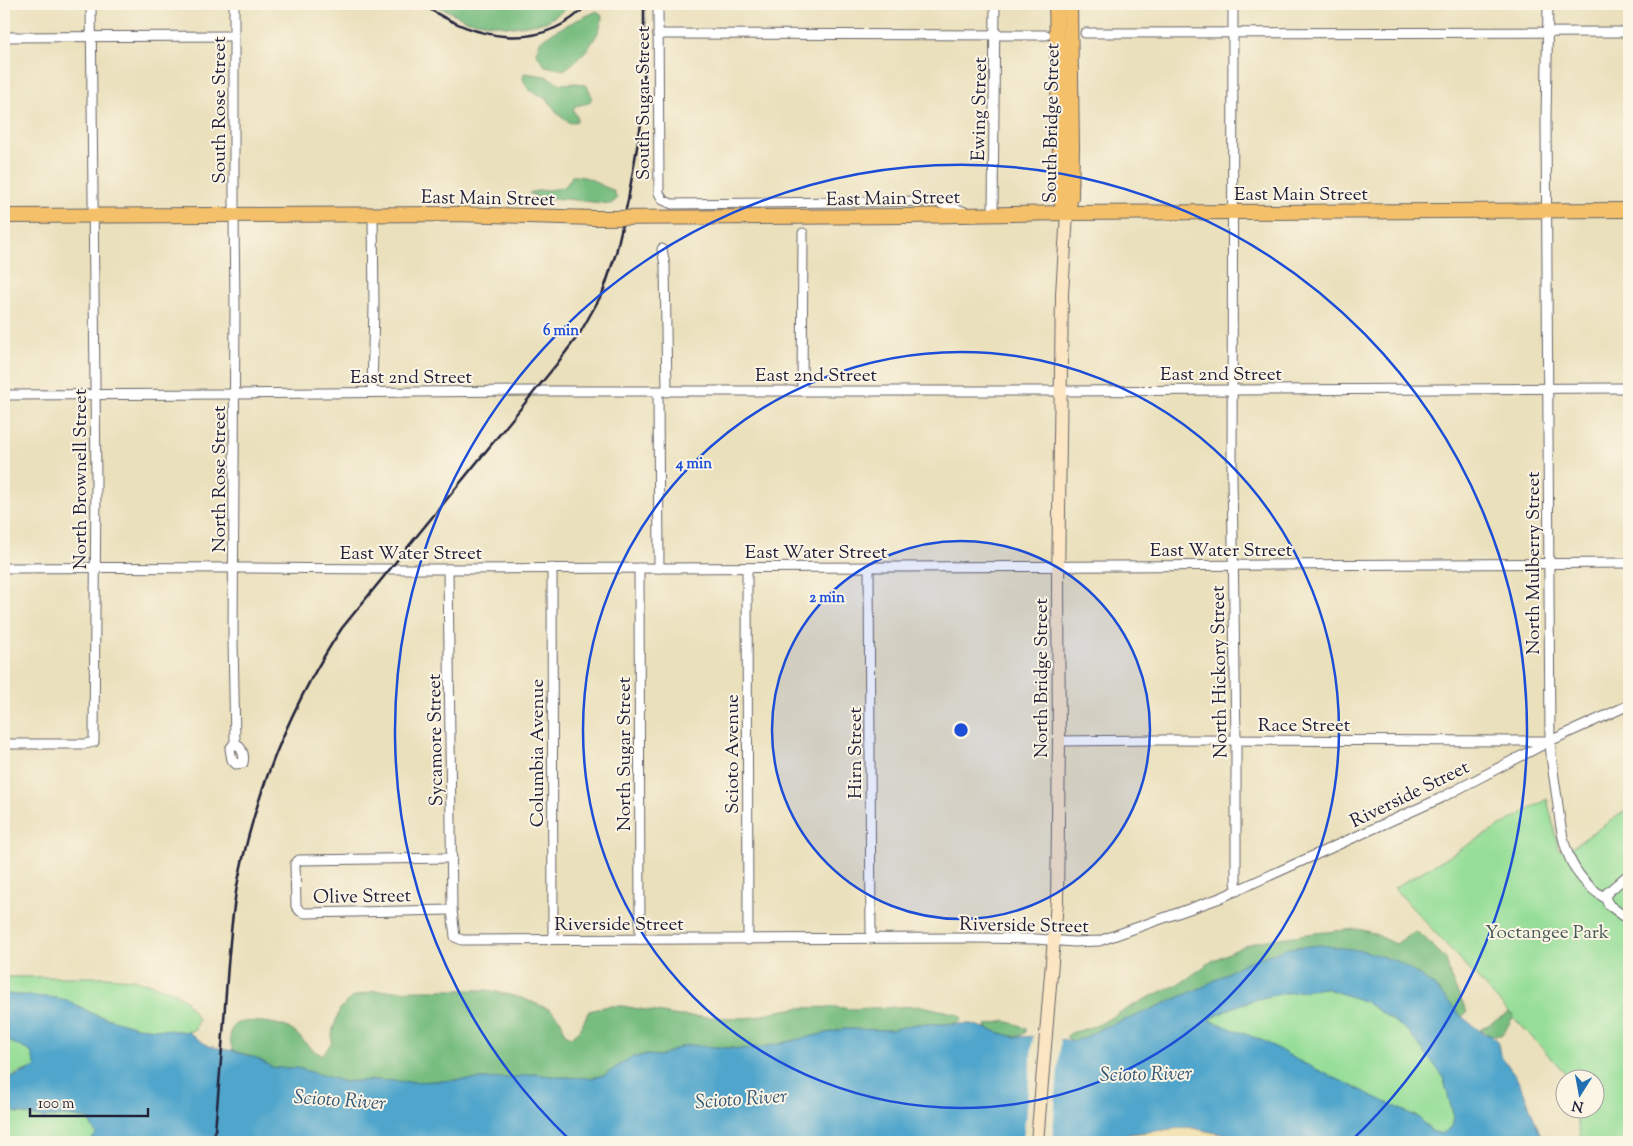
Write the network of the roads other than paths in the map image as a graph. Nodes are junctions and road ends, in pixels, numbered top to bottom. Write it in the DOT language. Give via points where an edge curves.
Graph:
graph roads {
  1 [pos="90,4"];
  2 [pos="234,4"];
  3 [pos="658,4"];
  4 [pos="995,4"];
  5 [pos="1056,4"];
  6 [pos="1070,4"];
  7 [pos="1233,4"];
  8 [pos="1548,4"];
  9 [pos="1233,32"];
  10 [pos="1547,32"];
  11 [pos="1629,32"];
  12 [pos="1086,33"];
  13 [pos="658,34"];
  14 [pos="995,34"];
  15 [pos="1046,34"];
  16 [pos="234,36"];
  17 [pos="4,37"];
  18 [pos="90,37"];
  19 [pos="663,200"];
  20 [pos="1629,210"];
  21 [pos="1548,211"];
  22 [pos="1232,212"];
  23 [pos="1068,213"];
  24 [pos="373,215"];
  25 [pos="972,215"];
  26 [pos="993,215"];
  27 [pos="4,216"];
  28 [pos="93,216"];
  29 [pos="234,216"];
  30 [pos="803,232"];
  31 [pos="662,249"];
  32 [pos="1548,388"];
  33 [pos="1629,388"];
  34 [pos="1233,389"];
  35 [pos="802,391"];
  36 [pos="1062,391"];
  37 [pos="372,392"];
  38 [pos="663,392"];
  39 [pos="235,394"];
  40 [pos="4,395"];
  41 [pos="95,395"];
  42 [pos="1548,563"];
  43 [pos="1629,563"];
  44 [pos="1232,565"];
  45 [pos="1058,566"];
  46 [pos="869,567"];
  47 [pos="4,568"];
  48 [pos="95,568"];
  49 [pos="234,568"];
  50 [pos="552,568"];
  51 [pos="639,568"];
  52 [pos="659,568"];
  53 [pos="747,568"];
  54 [pos="448,569"];
  55 [pos="1629,705"];
  56 [pos="1236,740"];
  57 [pos="1059,741"];
  58 [pos="1550,741"];
  59 [pos="235,742"];
  60 [pos="4,744"];
  61 [pos="452,858"];
  62 [pos="1629,874"];
  63 [pos="1237,891"];
  64 [pos="1605,898"];
  65 [pos="452,910"];
  66 [pos="1629,920"];
  67 [pos="553,939"];
  68 [pos="871,939"];
  69 [pos="640,940"];
  70 [pos="748,940"];
  71 [pos="1055,941"];
  72 [pos="1037,1142"];
  1 -- 18 [label="street, North Brownell Street"];
  2 -- 16 [label="street, South Rose Street"];
  3 -- 13 [label="street, South Sugar Street"];
  4 -- 14 [label="street, Ewing Street"];
  5 -- 23 [label="main road, South Bridge Street" via="1059,197"];
  6 -- 23 [label="main road, South Bridge Street" via="1072,148"];
  7 -- 9 [label="street, North Hickory Street"];
  8 -- 10 [label="street, North Mulberry Street"];
  9 -- 10 [label="street"];
  9 -- 12 [label="street"];
  9 -- 22 [label="street, North Hickory Street"];
  10 -- 11 [label="street"];
  10 -- 21 [label="street, North Mulberry Street"];
  13 -- 14 [label="street"];
  13 -- 19 [label="street, South Sugar Street" via="659,193"];
  14 -- 15 [label="street"];
  14 -- 26 [label="street, Ewing Street"];
  16 -- 18 [label="street"];
  16 -- 29 [label="street, South Rose Street"];
  17 -- 18 [label="street"];
  18 -- 28 [label="street, North Brownell Street"];
  19 -- 25 [label="street, East Main Street" via="672,204 934,201"];
  20 -- 21 [label="main road, East Main Street"];
  21 -- 22 [label="main road, East Main Street"];
  21 -- 32 [label="street, North Mulberry Street"];
  22 -- 23 [label="main road, East Main Street"];
  22 -- 34 [label="street, North Hickory Street"];
  23 -- 26 [label="main road, East Main Street"];
  23 -- 36 [label="main road, North Bridge Street" via="1062,294"];
  24 -- 25 [label="main road, East Main Street, bridge" via="595,218"];
  24 -- 29 [label="main road, East Main Street"];
  24 -- 37 [label="street"];
  25 -- 26 [label="main road, East Main Street"];
  27 -- 28 [label="main road, East Main Street"];
  28 -- 29 [label="main road, East Main Street"];
  28 -- 41 [label="street, North Brownell Street"];
  29 -- 39 [label="street, North Rose Street"];
  30 -- 35 [label="street"];
  31 -- 38 [label="street" via="665,265"];
  32 -- 33 [label="street, East 2nd Street"];
  32 -- 34 [label="street, East 2nd Street"];
  32 -- 42 [label="street, North Mulberry Street"];
  34 -- 36 [label="street, East 2nd Street"];
  34 -- 44 [label="street, North Hickory Street"];
  35 -- 36 [label="street, East 2nd Street"];
  35 -- 38 [label="street, East 2nd Street"];
  36 -- 45 [label="main road, North Bridge Street"];
  37 -- 38 [label="street, East 2nd Street"];
  37 -- 39 [label="street, East 2nd Street"];
  38 -- 52 [label="street"];
  39 -- 41 [label="street, East 2nd Street"];
  39 -- 49 [label="street, North Rose Street"];
  40 -- 41 [label="street, East 2nd Street"];
  41 -- 48 [label="street, North Brownell Street"];
  42 -- 43 [label="street, East Water Street"];
  42 -- 44 [label="street, East Water Street"];
  42 -- 58 [label="street, North Mulberry Street"];
  44 -- 45 [label="street, East Water Street"];
  44 -- 56 [label="street, North Hickory Street"];
  45 -- 46 [label="street, East Water Street"];
  45 -- 57 [label="main road, North Bridge Street"];
  46 -- 53 [label="street, East Water Street"];
  46 -- 68 [label="street, Hirn Street"];
  47 -- 48 [label="street, East Water Street"];
  48 -- 49 [label="street, East Water Street"];
  48 -- 60 [label="street, North Brownell Street" via="94,742"];
  49 -- 54 [label="street, East Water Street"];
  49 -- 59 [label="street, North Rose Street"];
  50 -- 51 [label="street, East Water Street"];
  50 -- 54 [label="street, East Water Street"];
  50 -- 67 [label="street, Columbia Avenue"];
  51 -- 52 [label="street, East Water Street"];
  51 -- 69 [label="street, North Sugar Street"];
  52 -- 53 [label="street, East Water Street"];
  53 -- 70 [label="street, Scioto Avenue"];
  54 -- 61 [label="street, Sycamore Street"];
  55 -- 58 [label="street, Riverside Street"];
  56 -- 57 [label="street, Race Street"];
  56 -- 58 [label="street, Race Street"];
  56 -- 63 [label="street, North Hickory Street"];
  57 -- 71 [label="main road, North Bridge Street"];
  58 -- 63 [label="street, Riverside Street" via="1439,799"];
  58 -- 64 [label="street, North Mulberry Street" via="1562,838 1581,878"];
  61 -- 65 [label="street, Sycamore Street"];
  61 -- 65 [label="street, Olive Street" via="299,860 295,864 296,906 300,912"];
  62 -- 64 [label="street"];
  63 -- 71 [label="street, Riverside Street" via="1099,941"];
  64 -- 66 [label="street, North Mulberry Street"];
  65 -- 67 [label="street, Riverside Street" via="453,933 458,939"];
  67 -- 69 [label="street, Riverside Street"];
  68 -- 70 [label="street, Riverside Street"];
  68 -- 71 [label="street, Riverside Street"];
  69 -- 70 [label="street, Riverside Street"];
  71 -- 72 [label="main road, North Bridge Street"];
}
